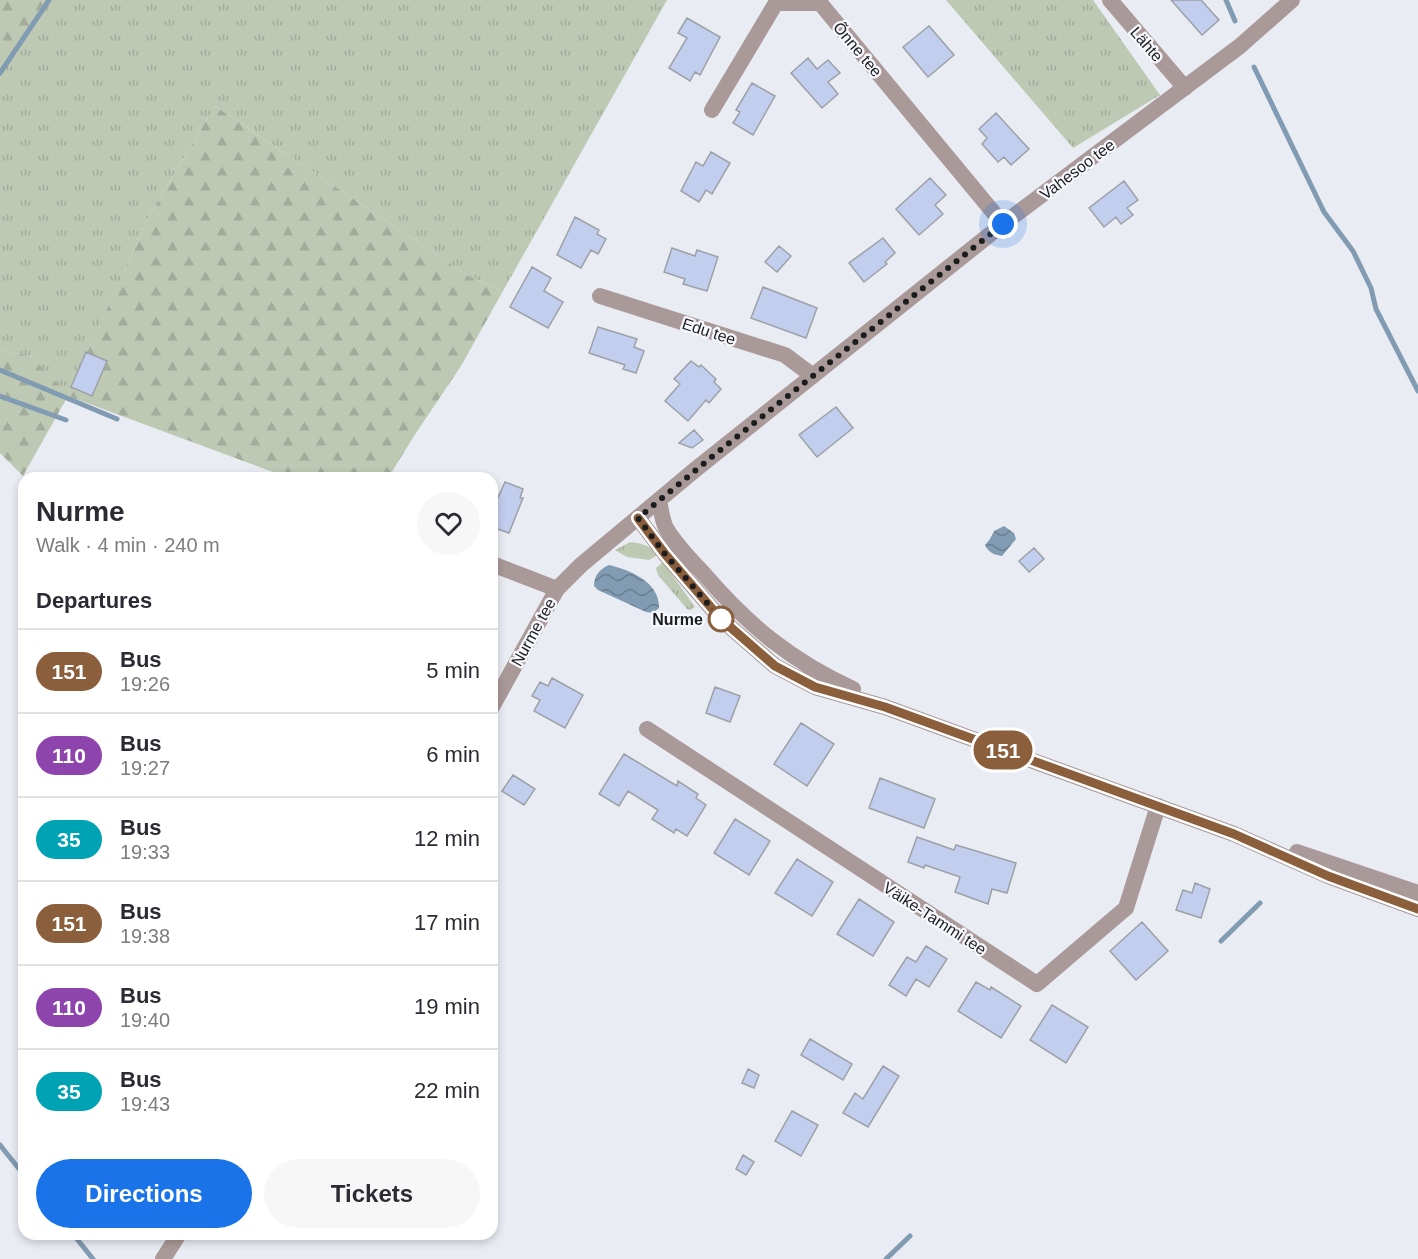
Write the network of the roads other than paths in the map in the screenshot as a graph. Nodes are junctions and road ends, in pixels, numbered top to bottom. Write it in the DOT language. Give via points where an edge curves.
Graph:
graph roads {
  1 [pos="1110,0"];
  2 [pos="1292,0"];
  3 [pos="1185,88"];
  4 [pos="712,110"];
  5 [pos="1003,224"];
  6 [pos="600,296"];
  7 [pos="813,376"];
  8 [pos="659,501"];
  9 [pos="638,518"];
  10 [pos="498,566"];
  11 [pos="557,589"];
  12 [pos="498,696"];
  13 [pos="885,707"];
  14 [pos="647,729"];
  15 [pos="1158,806"];
  16 [pos="1234,834"];
  17 [pos="1418,893"];
  18 [pos="1418,909"];
  19 [pos="175,1240"];
  20 [pos="163,1259"];
  1 -- 3 [label="street, Lähte"];
  2 -- 3 [label="street, Vahesoo tee"];
  3 -- 5 [label="street, Vahesoo tee"];
  4 -- 5 [label="street, Õnne tee" via="776,3 820,3"];
  5 -- 7 [label="street, Vahesoo tee"];
  6 -- 7 [label="street, Edu tee" via="785,355"];
  7 -- 8 [label="street, Vahesoo tee"];
  8 -- 9 [label="street, Vahesoo tee"];
  8 -- 13 [label="street" via="665,526 677,544 760,633 822,675"];
  9 -- 11 [label="street, Vahesoo tee"];
  9 -- 13 [label="street" via="721,619 775,666 815,687"];
  10 -- 11 [label="street"];
  11 -- 12 [label="street, Nurme tee"];
  13 -- 15 [label="street"];
  14 -- 15 [label="street, Väike-Tammi tee" via="1036,984 1126,908"];
  15 -- 16 [label="street"];
  16 -- 17 [label="street"];
  16 -- 18 [label="street" via="1328,876"];
  19 -- 20 [label="street"];
}
